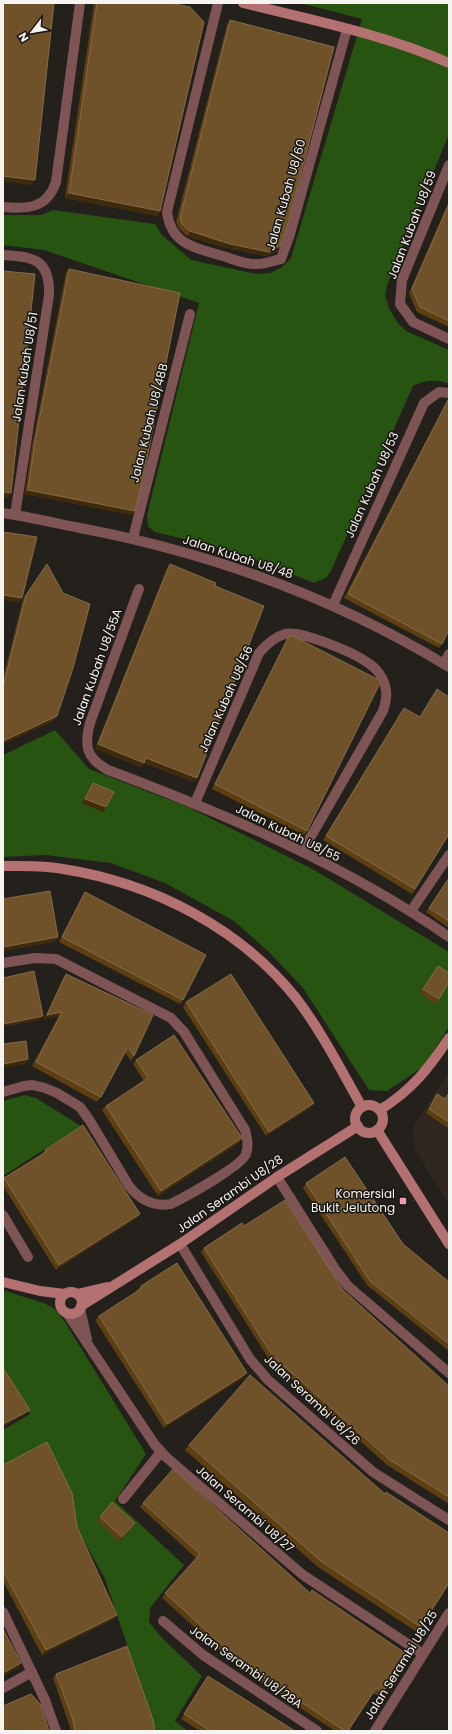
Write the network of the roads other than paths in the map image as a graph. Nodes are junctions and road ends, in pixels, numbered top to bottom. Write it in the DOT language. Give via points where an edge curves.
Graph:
graph roads {
  1 [pos="80,3"];
  2 [pos="218,3"];
  3 [pos="243,3"];
  4 [pos="347,29"];
  5 [pos="449,63"];
  6 [pos="449,165"];
  7 [pos="3,207"];
  8 [pos="3,255"];
  9 [pos="190,314"];
  10 [pos="449,339"];
  11 [pos="449,393"];
  12 [pos="3,513"];
  13 [pos="15,515"];
  14 [pos="133,538"];
  15 [pos="139,590"];
  16 [pos="333,605"];
  17 [pos="449,654"];
  18 [pos="446,666"];
  19 [pos="108,770"];
  20 [pos="194,803"];
  21 [pos="302,852"];
  22 [pos="449,855"];
  23 [pos="3,866"];
  24 [pos="411,911"];
  25 [pos="449,937"];
  26 [pos="3,963"];
  27 [pos="449,1038"];
  28 [pos="3,1092"];
  29 [pos="362,1107"];
  30 [pos="380,1110"];
  31 [pos="358,1126"];
  32 [pos="377,1130"];
  33 [pos="277,1176"];
  34 [pos="3,1215"];
  35 [pos="180,1244"];
  36 [pos="449,1244"];
  37 [pos="28,1257"];
  38 [pos="3,1282"];
  39 [pos="117,1285"];
  40 [pos="40,1291"];
  41 [pos="66,1294"];
  42 [pos="77,1294"];
  43 [pos="80,1308"];
  44 [pos="64,1310"];
  45 [pos="88,1345"];
  46 [pos="449,1372"];
  47 [pos="161,1452"];
  48 [pos="123,1499"];
  49 [pos="449,1520"];
  50 [pos="3,1612"];
  51 [pos="449,1613"];
  52 [pos="162,1621"];
  53 [pos="424,1654"];
  54 [pos="32,1672"];
  55 [pos="3,1688"];
  56 [pos="56,1731"];
  57 [pos="317,1731"];
  58 [pos="376,1731"];
  1 -- 7 [label="street" via="56,182 52,194 35,206 24,209"];
  2 -- 4 [label="street, Jalan Kubah U8/60" via="167,212 168,223 182,242 193,248 253,264 281,259"];
  3 -- 4 [label="street"];
  4 -- 5 [label="street" via="422,51"];
  6 -- 10 [label="street, Jalan Kubah U8/59" via="402,280 400,304 413,322"];
  8 -- 13 [label="street, Jalan Kubah U8/51" via="27,256 34,260 42,266 50,284"];
  9 -- 14 [label="street, Jalan Kubah U8/48B"];
  11 -- 16 [label="street, Jalan Kubah U8/53" via="439,392 424,403"];
  12 -- 13 [label="street, Jalan Kubah U8/48"];
  13 -- 14 [label="street, Jalan Kubah U8/48"];
  14 -- 16 [label="street, Jalan Kubah U8/48" via="217,561"];
  15 -- 19 [label="street, Jalan Kubah U8/55A" via="86,736 86,747 90,756 97,764"];
  16 -- 18 [label="street, Jalan Kubah U8/48"];
  17 -- 18 [label="street"];
  19 -- 20 [label="street, Jalan Kubah U8/55"];
  20 -- 21 [label="street, Jalan Kubah U8/55"];
  20 -- 21 [label="street, Jalan Kubah U8/56" via="259,653 268,643 287,633 298,634 364,661 382,678 387,700"];
  21 -- 24 [label="street, Jalan Kubah U8/55"];
  22 -- 24 [label="street"];
  23 -- 29 [label="street" via="62,868 102,876 132,885 191,911 223,931 278,977 296,999 314,1024"];
  24 -- 25 [label="street, Jalan Kubah U8/55"];
  26 -- 28 [label="street" via="35,958 56,959 171,1018 184,1032 245,1130 246,1155 237,1165 171,1204 152,1204 136,1195 129,1186 80,1107 45,1088 24,1086"];
  27 -- 30 [label="street" via="416,1082"];
  29 -- 30 [label="street" via="372,1105"];
  29 -- 31 [label="street" via="356,1117"];
  30 -- 32 [label="street" via="382,1123"];
  31 -- 32 [label="street" via="364,1131"];
  31 -- 33 [label="street, Jalan Serambi U8/28"];
  32 -- 36 [label="street"];
  33 -- 35 [label="street, Jalan Serambi U8/28"];
  33 -- 46 [label="street" via="348,1286"];
  34 -- 37 [label="street"];
  35 -- 39 [label="street, Jalan Serambi U8/28"];
  35 -- 49 [label="street, Jalan Serambi U8/26" via="250,1359 268,1380 372,1472"];
  38 -- 40 [label="street"];
  39 -- 42 [label="street, Jalan Serambi U8/28"];
  39 -- 43 [label="street, Jalan Serambi U8/28"];
  40 -- 41 [label="street"];
  40 -- 44 [label="street"];
  41 -- 42 [label="street"];
  41 -- 44 [label="street" via="61,1300"];
  42 -- 43 [label="street" via="81,1300"];
  43 -- 44 [label="street" via="76,1313"];
  43 -- 45 [label="street, Jalan Serambi U8/27"];
  44 -- 45 [label="street, Jalan Serambi U8/27"];
  45 -- 47 [label="street, Jalan Serambi U8/27"];
  47 -- 48 [label="street"];
  47 -- 53 [label="street, Jalan Serambi U8/27" via="299,1572"];
  50 -- 54 [label="street"];
  51 -- 53 [label="street, Jalan Serambi U8/25"];
  52 -- 57 [label="street, Jalan Serambi U8/28A" via="203,1655"];
  53 -- 58 [label="street, Jalan Serambi U8/25"];
  54 -- 55 [label="street"];
  54 -- 56 [label="street"];
}
